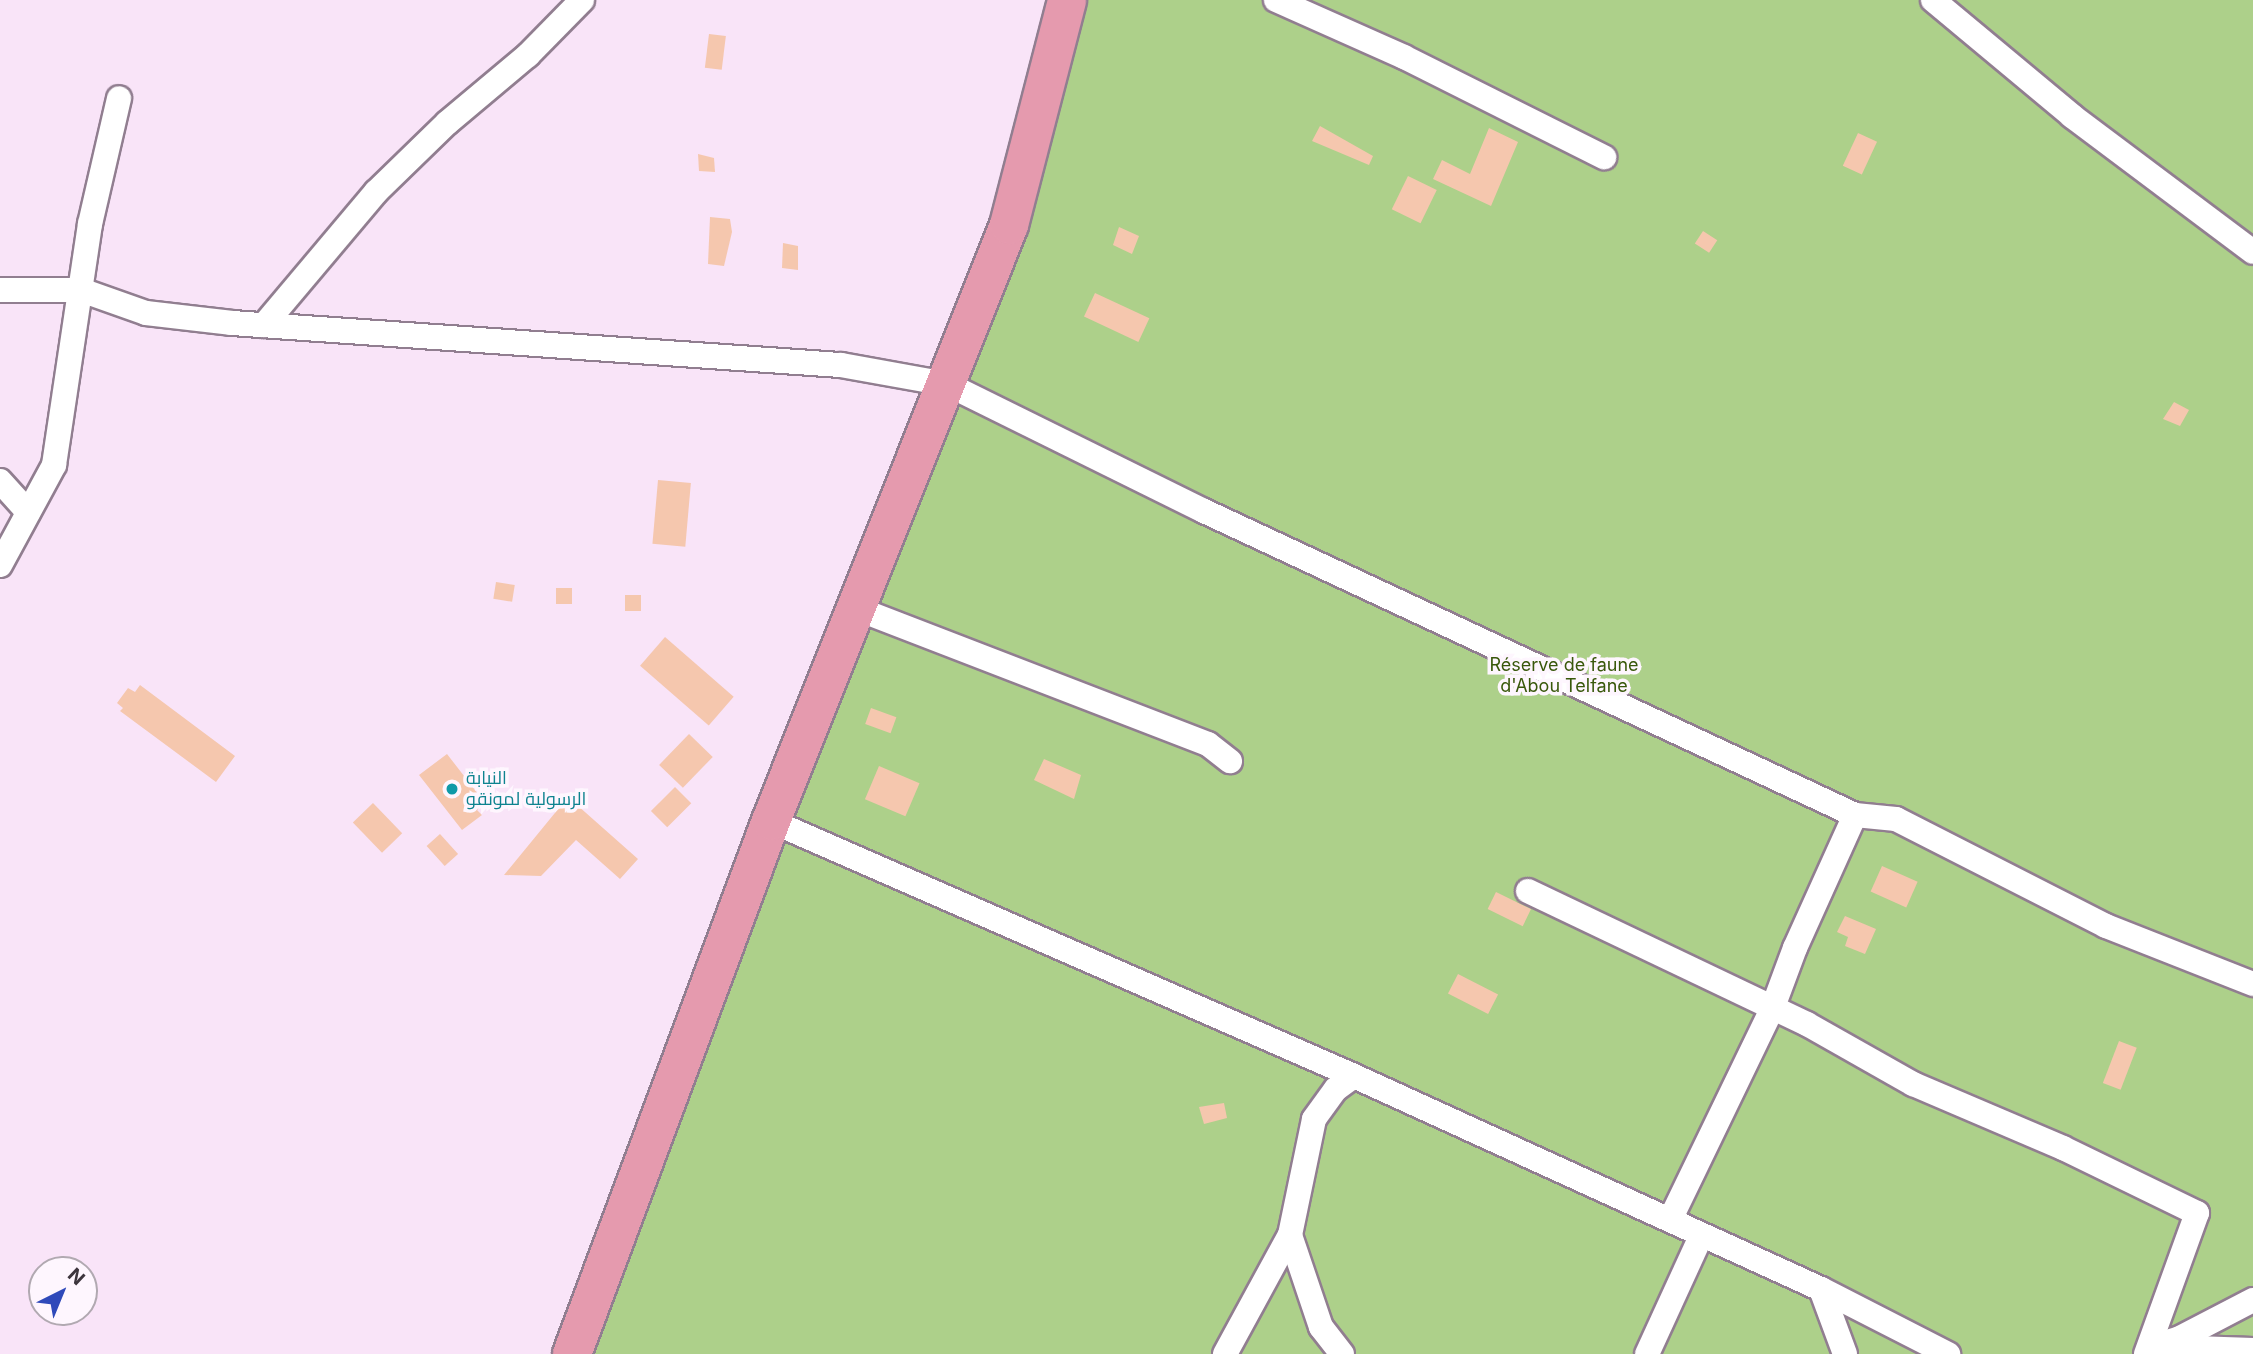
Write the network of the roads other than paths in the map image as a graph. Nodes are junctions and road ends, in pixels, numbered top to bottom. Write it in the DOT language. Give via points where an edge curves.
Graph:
graph roads {
  1 [pos="582,0"];
  2 [pos="1068,0"];
  3 [pos="1276,0"];
  4 [pos="1933,0"];
  5 [pos="119,98"];
  6 [pos="1604,157"];
  7 [pos="2253,252"];
  8 [pos="0,290"];
  9 [pos="81,290"];
  10 [pos="264,325"];
  11 [pos="947,384"];
  12 [pos="0,481"];
  13 [pos="28,512"];
  14 [pos="0,565"];
  15 [pos="858,609"];
  16 [pos="1230,761"];
  17 [pos="1855,815"];
  18 [pos="771,821"];
  19 [pos="1528,891"];
  20 [pos="2253,984"];
  21 [pos="1773,1007"];
  22 [pos="1354,1076"];
  23 [pos="1670,1220"];
  24 [pos="1290,1235"];
  25 [pos="1701,1237"];
  26 [pos="1821,1289"];
  27 [pos="2253,1300"];
  28 [pos="2149,1350"];
  29 [pos="2253,1350"];
  30 [pos="572,1354"];
  31 [pos="1225,1354"];
  32 [pos="1342,1354"];
  33 [pos="1647,1354"];
  34 [pos="1845,1354"];
  35 [pos="1948,1354"];
  1 -- 10 [label="street" via="376,192"];
  2 -- 11 [label="main road" via="1021,189"];
  3 -- 6 [label="street" via="1404,57"];
  4 -- 7 [label="street" via="2071,116"];
  5 -- 9 [label="street" via="90,224"];
  8 -- 9 [label="street"];
  9 -- 10 [label="street" via="146,313"];
  9 -- 13 [label="street" via="54,465"];
  10 -- 11 [label="street" via="841,365"];
  11 -- 15 [label="main road"];
  11 -- 17 [label="street" via="1204,511"];
  12 -- 13 [label="street"];
  13 -- 14 [label="street"];
  15 -- 16 [label="street" via="1208,744"];
  15 -- 18 [label="main road"];
  17 -- 20 [label="street" via="1896,819 2106,926"];
  17 -- 21 [label="street"];
  18 -- 22 [label="street"];
  18 -- 30 [label="main road"];
  19 -- 21 [label="street"];
  21 -- 23 [label="street"];
  21 -- 28 [label="street" via="1913,1084 2063,1148 2197,1213"];
  22 -- 23 [label="street"];
  22 -- 24 [label="street" via="1323,1103 1314,1119"];
  23 -- 25 [label="street"];
  24 -- 31 [label="street"];
  24 -- 32 [label="street" via="1321,1326"];
  25 -- 26 [label="street"];
  25 -- 33 [label="street"];
  26 -- 34 [label="street"];
  26 -- 35 [label="street"];
  27 -- 28 [label="street"];
  28 -- 29 [label="street"];
}
